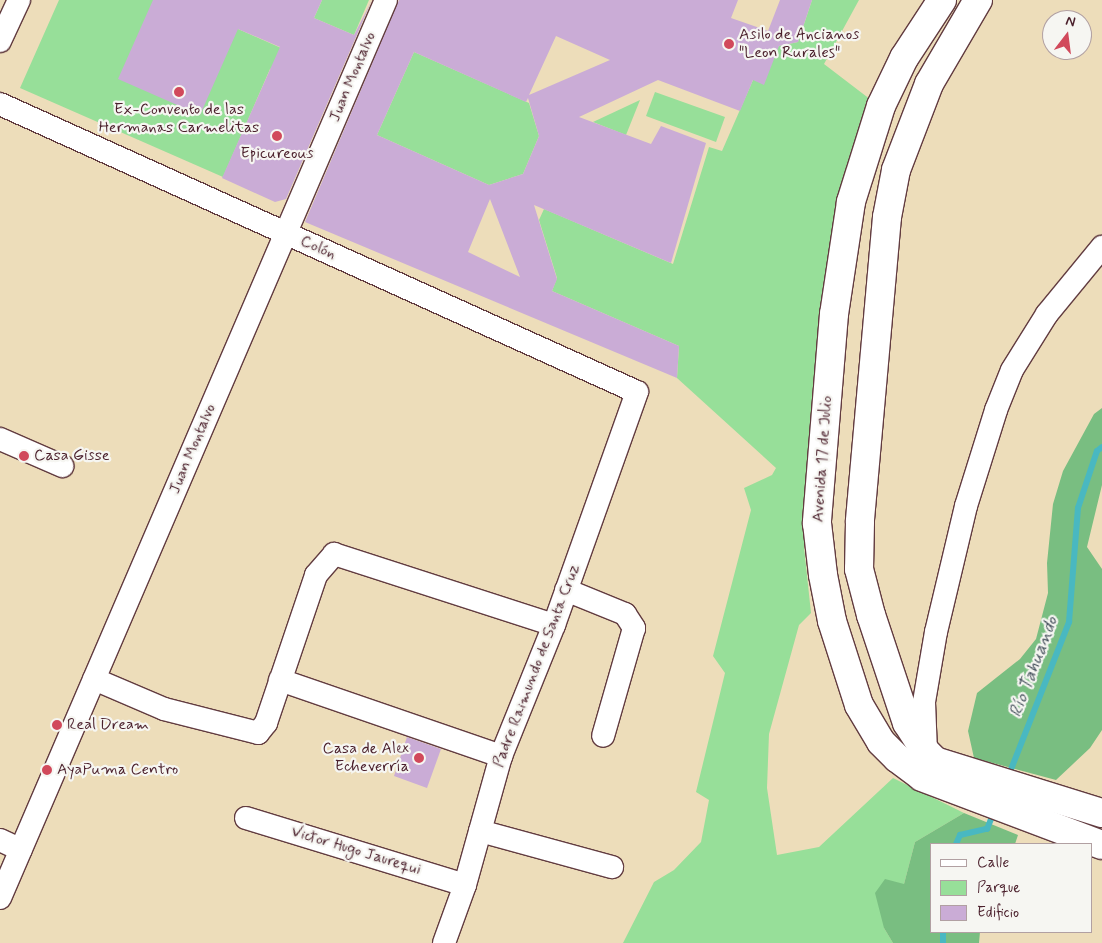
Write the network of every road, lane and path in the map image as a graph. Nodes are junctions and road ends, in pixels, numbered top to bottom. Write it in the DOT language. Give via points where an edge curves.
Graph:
graph roads {
  1 [pos="19,0"];
  2 [pos="386,0"];
  3 [pos="942,0"];
  4 [pos="978,0"];
  5 [pos="0,41"];
  6 [pos="0,104"];
  7 [pos="286,233"];
  8 [pos="1102,247"];
  9 [pos="637,392"];
  10 [pos="0,439"];
  11 [pos="62,466"];
  12 [pos="566,590"];
  13 [pos="554,625"];
  14 [pos="94,680"];
  15 [pos="280,680"];
  16 [pos="924,702"];
  17 [pos="907,723"];
  18 [pos="603,736"];
  19 [pos="502,756"];
  20 [pos="927,763"];
  21 [pos="1030,806"];
  22 [pos="1102,814"];
  23 [pos="246,818"];
  24 [pos="480,831"];
  25 [pos="0,840"];
  26 [pos="1102,845"];
  27 [pos="21,850"];
  28 [pos="612,867"];
  29 [pos="465,884"];
  30 [pos="0,898"];
  31 [pos="444,943"];
  1 -- 5 [label="street"];
  2 -- 7 [label="street, Juan Montalvo"];
  3 -- 20 [label="main road, Avenida 17 de Julio" via="904,58 889,89 851,202 834,314 817,523 832,620 859,705 881,742 896,758"];
  4 -- 17 [label="main road" via="913,118 896,170 887,217 860,522 860,569 871,614"];
  6 -- 7 [label="street, Colón"];
  7 -- 9 [label="street, Colón"];
  7 -- 14 [label="street, Juan Montalvo"];
  8 -- 16 [label="street" via="1047,314 1012,370 996,410 966,506 936,632"];
  9 -- 12 [label="street, Padre Raimundo de Santa Cruz"];
  10 -- 11 [label="street"];
  12 -- 13 [label="street, Padre Raimundo de Santa Cruz"];
  12 -- 18 [label="street" via="624,614 634,628"];
  13 -- 15 [label="street" via="334,554 316,575"];
  13 -- 19 [label="street, Padre Raimundo de Santa Cruz"];
  14 -- 15 [label="street" via="164,709 258,734 266,723"];
  14 -- 27 [label="street, Juan Montalvo"];
  15 -- 19 [label="street"];
  16 -- 17 [label="street"];
  16 -- 20 [label="street"];
  17 -- 20 [label="main road"];
  19 -- 24 [label="street, Padre Raimundo de Santa Cruz"];
  20 -- 21 [label="main road, Avenida 17 de Julio"];
  21 -- 22 [label="main road, Avenida 17 de Julio"];
  21 -- 26 [label="main road, Avenida 17 de Julio"];
  23 -- 29 [label="street, Victor Hugo Jaurequi"];
  24 -- 28 [label="street"];
  24 -- 29 [label="street, Padre Raimundo de Santa Cruz"];
  25 -- 27 [label="street"];
  27 -- 30 [label="street, Juan Montalvo"];
  29 -- 31 [label="street, Padre Raimundo de Santa Cruz"];
}
